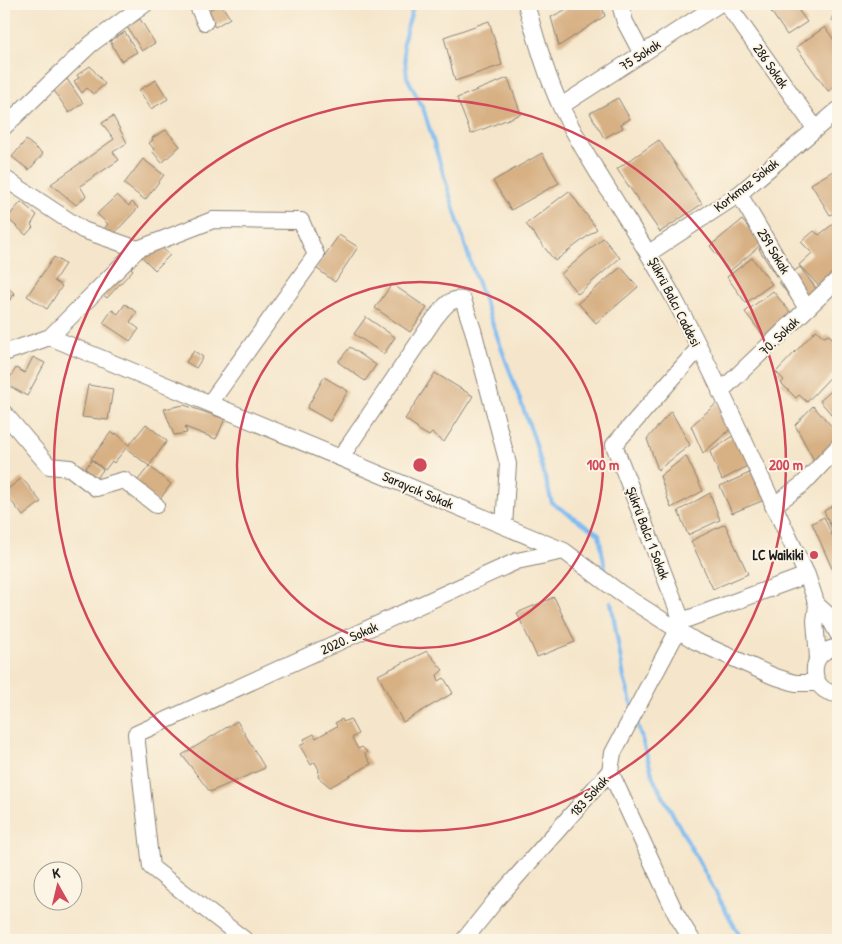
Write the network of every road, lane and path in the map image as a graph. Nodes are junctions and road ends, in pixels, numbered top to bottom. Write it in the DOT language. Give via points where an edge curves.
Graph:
graph roads {
  1 [pos="144,4"];
  2 [pos="197,4"];
  3 [pos="526,4"];
  4 [pos="620,4"];
  5 [pos="719,4"];
  6 [pos="727,4"];
  7 [pos="205,22"];
  8 [pos="642,54"];
  9 [pos="561,106"];
  10 [pos="838,110"];
  11 [pos="4,127"];
  12 [pos="814,128"];
  13 [pos="4,178"];
  14 [pos="740,194"];
  15 [pos="138,249"];
  16 [pos="649,253"];
  17 [pos="838,279"];
  18 [pos="808,309"];
  19 [pos="50,337"];
  20 [pos="699,348"];
  21 [pos="4,353"];
  22 [pos="720,392"];
  23 [pos="210,403"];
  24 [pos="4,413"];
  25 [pos="838,447"];
  26 [pos="341,457"];
  27 [pos="156,505"];
  28 [pos="773,506"];
  29 [pos="504,526"];
  30 [pos="564,551"];
  31 [pos="807,575"];
  32 [pos="817,605"];
  33 [pos="680,625"];
  34 [pos="838,636"];
  35 [pos="818,658"];
  36 [pos="817,683"];
  37 [pos="838,694"];
  38 [pos="610,771"];
  39 [pos="245,940"];
  40 [pos="464,940"];
  41 [pos="692,940"];
  1 -- 11 [label="street" via="91,44"];
  2 -- 7 [label="street"];
  3 -- 9 [label="street, Şükrü Balcı Caddesi"];
  4 -- 8 [label="street" via="625,22"];
  5 -- 8 [label="street, 75 Sokak"];
  6 -- 12 [label="street, 286 Sokak"];
  8 -- 9 [label="street, 75 Sokak"];
  9 -- 16 [label="street, Şükrü Balcı Caddesi" via="604,184"];
  10 -- 12 [label="street, Korkmaz Sokak"];
  12 -- 14 [label="street, Korkmaz Sokak"];
  13 -- 15 [label="street" via="83,230"];
  14 -- 16 [label="street, Korkmaz Sokak"];
  14 -- 18 [label="street, 259 Sokak"];
  15 -- 19 [label="street"];
  15 -- 23 [label="street" via="213,220 301,221 316,255"];
  16 -- 20 [label="street, Şükrü Balcı Caddesi"];
  17 -- 18 [label="street, 70. Sokak"];
  18 -- 22 [label="street, 70. Sokak"];
  19 -- 21 [label="street"];
  19 -- 23 [label="street, Saraycık Sokak"];
  20 -- 22 [label="street, Şükrü Balcı Caddesi"];
  20 -- 33 [label="street, Şükrü Balcı 1 Sokak" via="614,445"];
  22 -- 28 [label="street, Şükrü Balcı Caddesi"];
  23 -- 26 [label="street, Saraycık Sokak"];
  24 -- 27 [label="street" via="50,466 70,468 96,488 124,480"];
  25 -- 28 [label="street" via="803,484"];
  26 -- 29 [label="street, Saraycık Sokak"];
  26 -- 29 [label="street" via="435,318 448,302 463,300 508,464"];
  28 -- 31 [label="street, Şükrü Balcı Caddesi"];
  29 -- 30 [label="street, Saraycık Sokak"];
  30 -- 33 [label="street, Saraycık Sokak" via="620,593"];
  30 -- 39 [label="street, 2020. Sokak" via="517,562 136,734 150,867"];
  31 -- 32 [label="street, Şükrü Balcı Caddesi"];
  31 -- 33 [label="street"];
  32 -- 34 [label="street, Şükrü Balcı Caddesi" via="827,614"];
  32 -- 35 [label="street, Şükrü Balcı Caddesi"];
  33 -- 36 [label="street, Saraycık Sokak" via="695,641 773,676 794,682"];
  33 -- 38 [label="street, 183 Sokak" via="613,753"];
  34 -- 35 [label="street"];
  35 -- 36 [label="street, Şükrü Balcı Caddesi" via="814,670"];
  36 -- 37 [label="street" via="826,692"];
  38 -- 40 [label="street, 183 Sokak"];
  38 -- 41 [label="street" via="676,914"];
}
